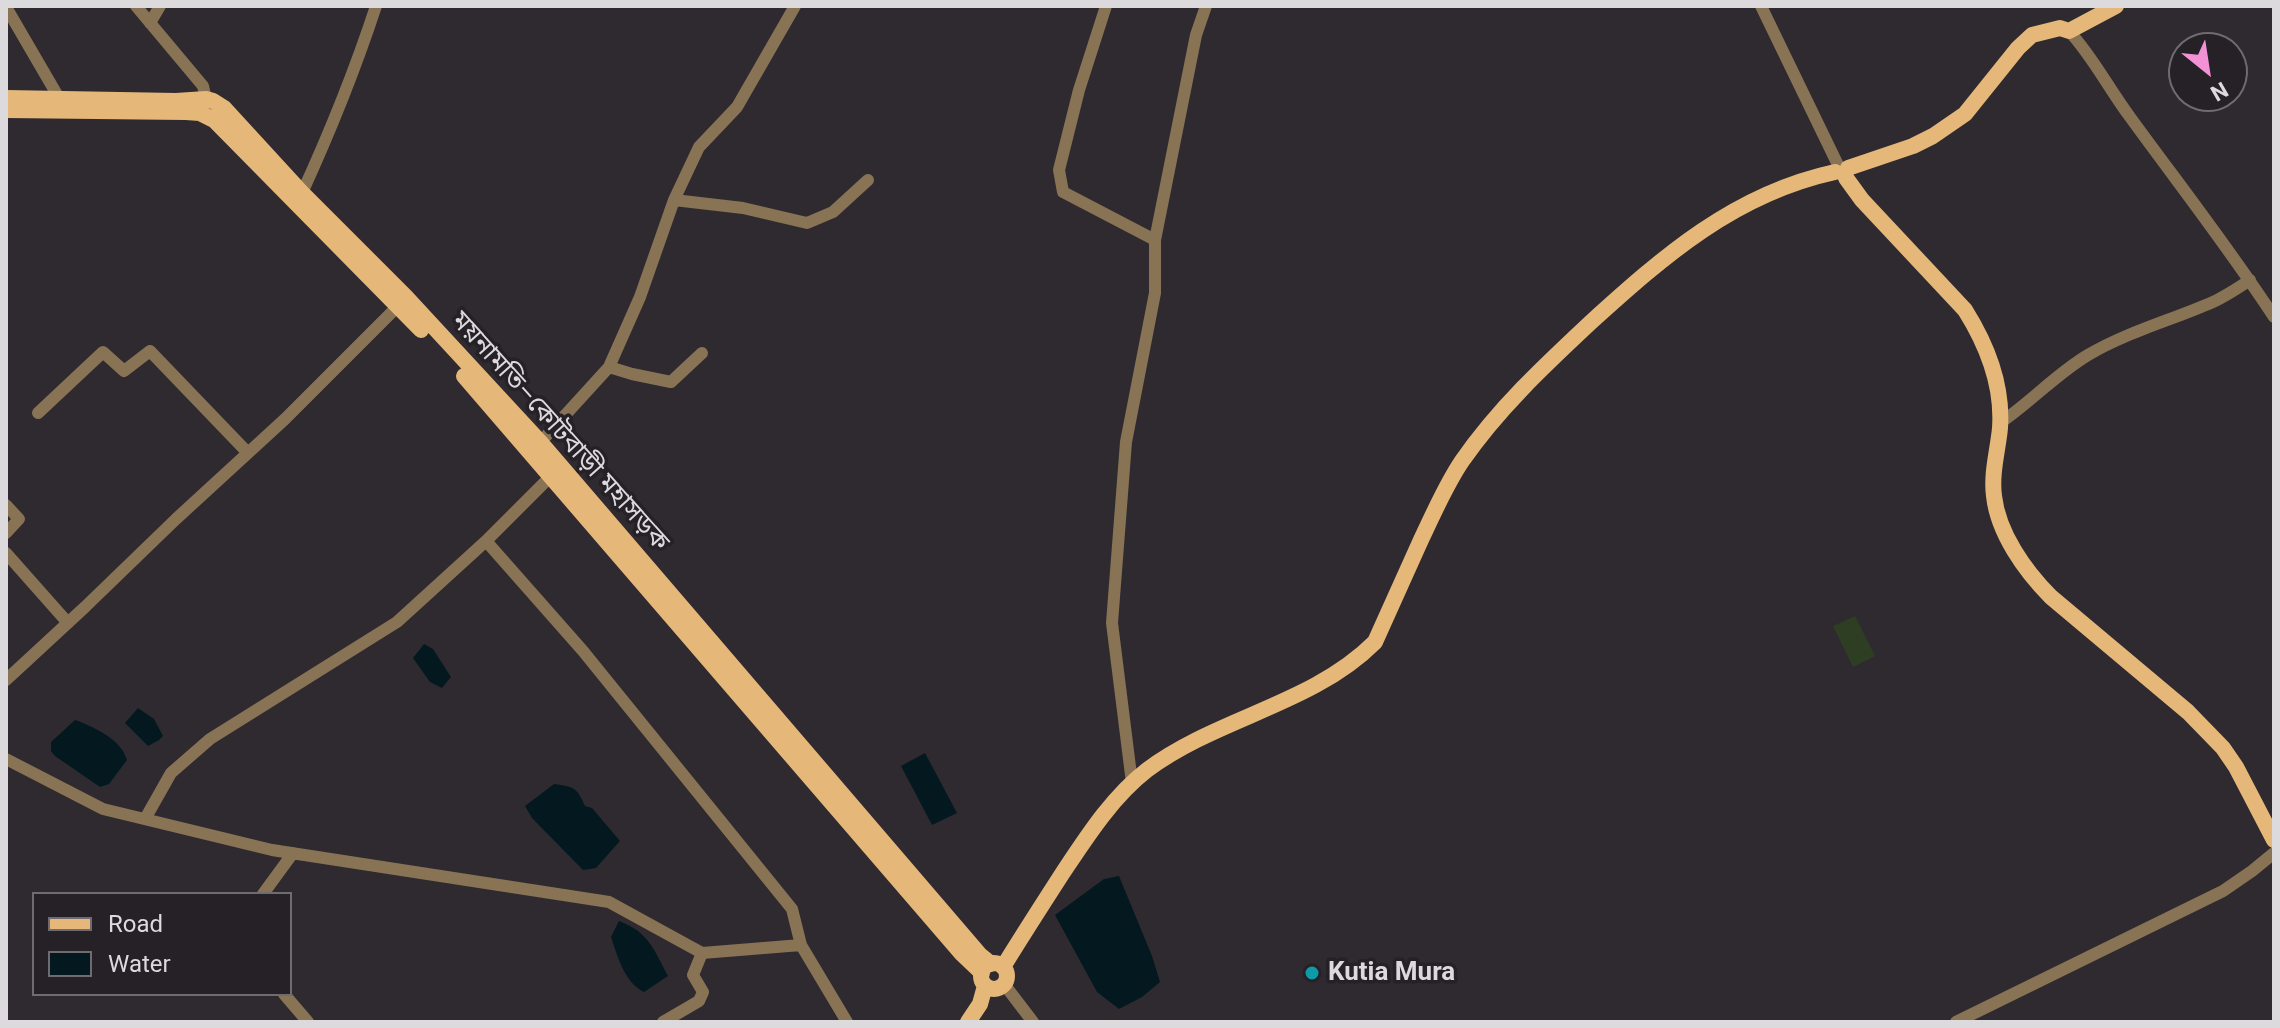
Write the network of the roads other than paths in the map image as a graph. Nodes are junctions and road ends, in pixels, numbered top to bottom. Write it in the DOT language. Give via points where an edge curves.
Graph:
graph roads {
  1 [pos="136,6"];
  2 [pos="160,6"];
  3 [pos="376,6"];
  4 [pos="795,6"];
  5 [pos="1106,6"];
  6 [pos="1206,6"];
  7 [pos="1761,6"];
  8 [pos="2116,6"];
  9 [pos="6,7"];
  10 [pos="150,23"];
  11 [pos="2069,31"];
  12 [pos="6,98"];
  13 [pos="57,104"];
  14 [pos="203,106"];
  15 [pos="6,110"];
  16 [pos="1842,171"];
  17 [pos="868,180"];
  18 [pos="302,193"];
  19 [pos="674,200"];
  20 [pos="1155,240"];
  21 [pos="2250,280"];
  22 [pos="398,306"];
  23 [pos="2274,317"];
  24 [pos="702,353"];
  25 [pos="609,367"];
  26 [pos="38,413"];
  27 [pos="2000,423"];
  28 [pos="536,447"];
  29 [pos="248,453"];
  30 [pos="551,476"];
  31 [pos="6,505"];
  32 [pos="6,533"];
  33 [pos="486,541"];
  34 [pos="6,553"];
  35 [pos="68,623"];
  36 [pos="709,649"];
  37 [pos="6,680"];
  38 [pos="6,759"];
  39 [pos="1132,783"];
  40 [pos="145,819"];
  41 [pos="2274,840"];
  42 [pos="293,853"];
  43 [pos="2274,853"];
  44 [pos="264,892"];
  45 [pos="801,945"];
  46 [pos="702,953"];
  47 [pos="994,977"];
  48 [pos="286,996"];
  49 [pos="308,1022"];
  50 [pos="663,1022"];
  51 [pos="847,1022"];
  52 [pos="968,1022"];
  53 [pos="975,1022"];
  54 [pos="1033,1022"];
  55 [pos="1956,1022"];
  1 -- 10 [label="street"];
  2 -- 10 [label="street"];
  3 -- 18 [label="street"];
  4 -- 19 [label="street" via="737,107 699,147"];
  5 -- 20 [label="street" via="1059,170 1063,192"];
  6 -- 20 [label="street"];
  7 -- 16 [label="street"];
  8 -- 11 [label="main road"];
  9 -- 13 [label="street"];
  10 -- 14 [label="street" via="203,86"];
  11 -- 16 [label="main road" via="2032,35 1965,114 1933,136"];
  11 -- 21 [label="street"];
  12 -- 13 [label="main road"];
  13 -- 14 [label="main road" via="176,101"];
  13 -- 15 [label="main road"];
  14 -- 18 [label="main road, ময়নামতি–কোটবাড়ী মহাসড়ক" via="213,101 224,108"];
  14 -- 22 [label="main road, ময়নামতি–কোটবাড়ী মহাসড়ক"];
  16 -- 27 [label="main road" via="1977,329 1999,394"];
  16 -- 39 [label="main road" via="1773,192 1697,232 1535,374 1461,463 1375,642 1362,654 1323,682 1202,737"];
  17 -- 19 [label="street" via="833,212 807,223"];
  18 -- 28 [label="main road, ময়নামতি–কোটবাড়ী মহাসড়ক" via="406,297"];
  19 -- 25 [label="street"];
  20 -- 39 [label="street" via="1155,293 1126,442 1112,623"];
  21 -- 23 [label="street"];
  21 -- 27 [label="street" via="2088,355"];
  22 -- 28 [label="main road, ময়নামতি–কোটবাড়ী মহাসড়ক"];
  22 -- 29 [label="street"];
  24 -- 25 [label="street" via="671,382"];
  25 -- 28 [label="street"];
  26 -- 29 [label="street" via="103,352 124,371 150,351"];
  27 -- 41 [label="main road" via="1994,496 2018,557 2051,597 2223,748"];
  28 -- 30 [label="main road, ময়নামতি–কোটবাড়ী মহাসড়ক"];
  28 -- 36 [label="main road, ময়নামতি–কোটবাড়ী মহাসড়ক"];
  29 -- 35 [label="street"];
  30 -- 33 [label="street"];
  30 -- 36 [label="main road, ময়নামতি–কোটবাড়ী মহাসড়ক"];
  31 -- 32 [label="street" via="19,519"];
  33 -- 40 [label="street" via="397,622 210,739 171,773"];
  33 -- 45 [label="street" via="583,651 792,909"];
  34 -- 35 [label="street"];
  35 -- 37 [label="street"];
  36 -- 47 [label="main road, ময়নামতি–কোটবাড়ী মহাসড়ক" via="833,782"];
  38 -- 40 [label="street" via="103,809"];
  39 -- 47 [label="main road" via="1076,853"];
  40 -- 42 [label="street"];
  42 -- 44 [label="street"];
  42 -- 46 [label="street" via="609,902"];
  43 -- 55 [label="street" via="2223,891"];
  45 -- 46 [label="street"];
  45 -- 51 [label="street"];
  46 -- 50 [label="street" via="693,975 703,992 699,1001"];
  47 -- 52 [label="main road"];
  47 -- 53 [label="main road"];
  47 -- 54 [label="street"];
  48 -- 49 [label="street"];
}
